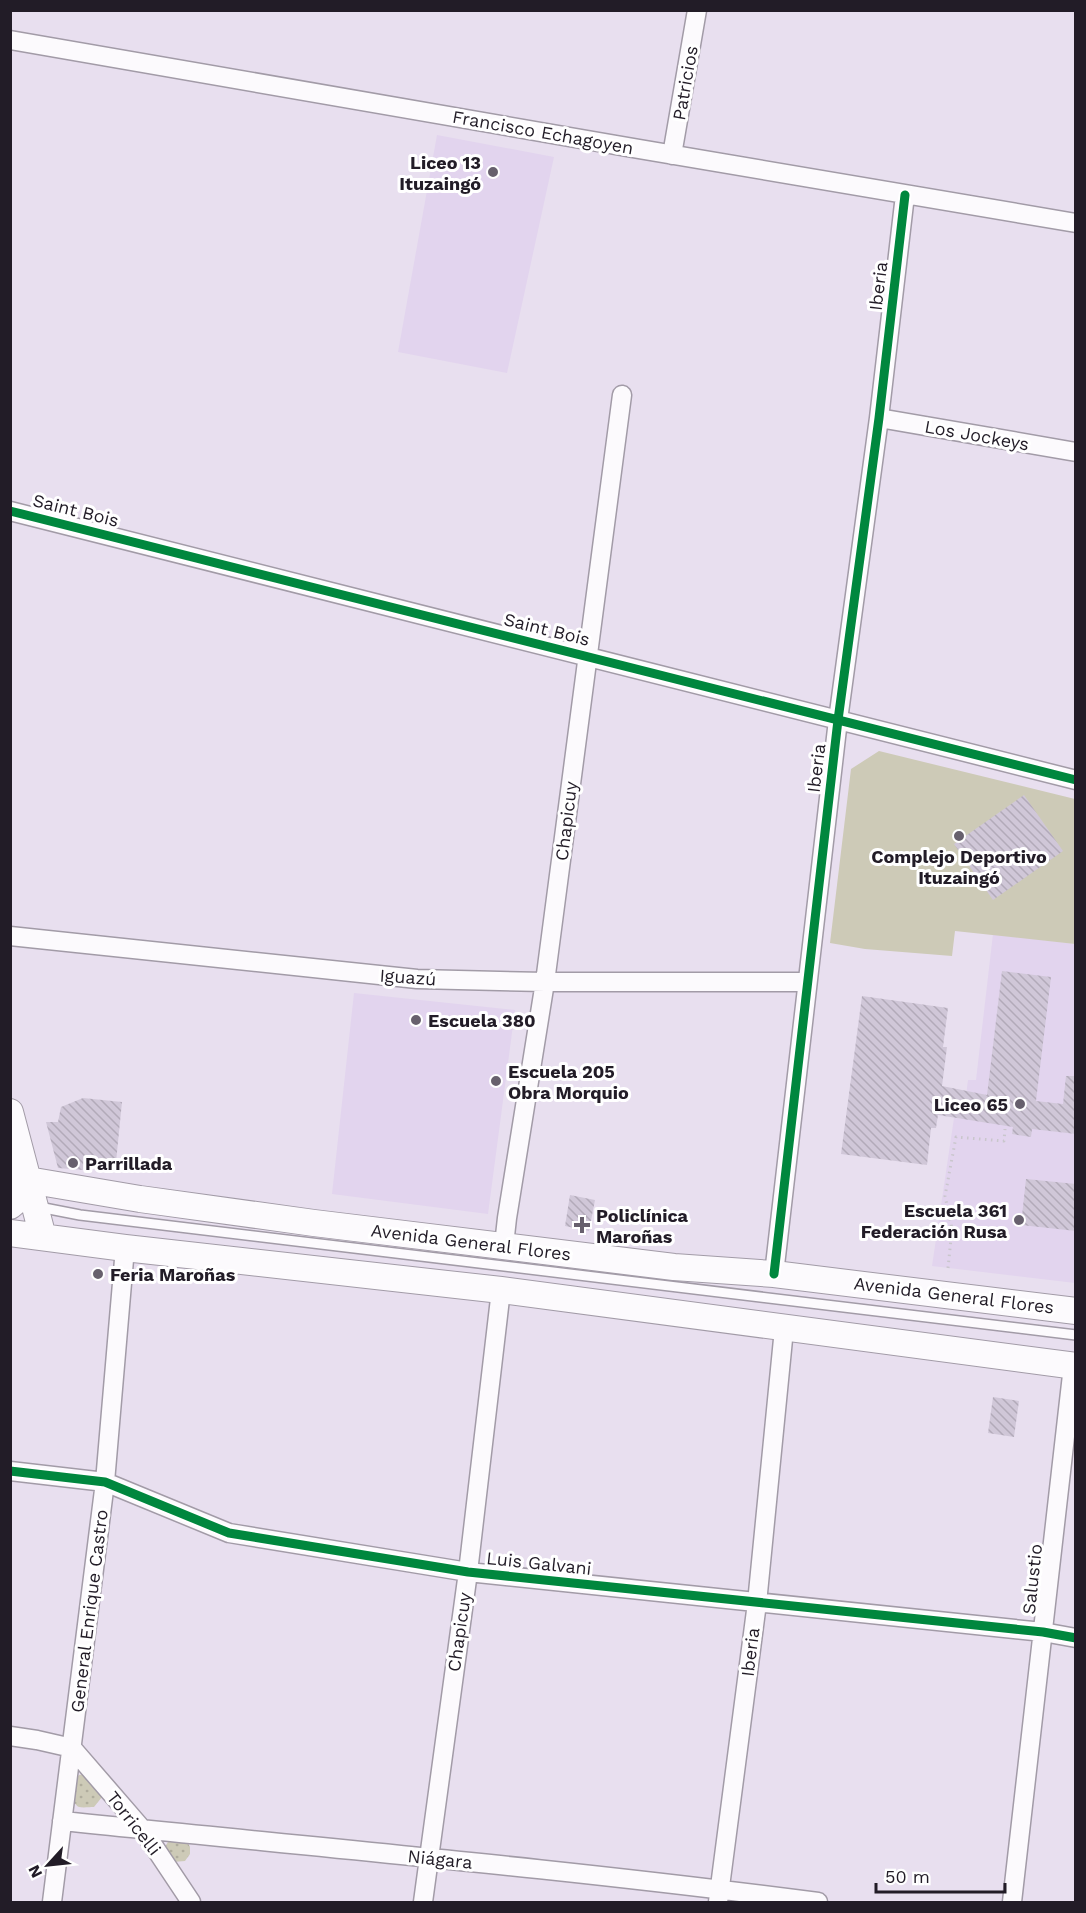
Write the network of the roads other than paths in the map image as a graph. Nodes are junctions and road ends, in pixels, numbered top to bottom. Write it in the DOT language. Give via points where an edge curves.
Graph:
graph roads {
  1 [pos="697,10"];
  2 [pos="10,40"];
  3 [pos="672,155"];
  4 [pos="905,195"];
  5 [pos="1076,223"];
  6 [pos="622,395"];
  7 [pos="879,418"];
  8 [pos="1076,452"];
  9 [pos="10,511"];
  10 [pos="587,656"];
  11 [pos="838,720"];
  12 [pos="1076,780"];
  13 [pos="10,936"];
  14 [pos="545,982"];
  15 [pos="807,982"];
  16 [pos="10,1112"];
  17 [pos="19,1178"];
  18 [pos="18,1205"];
  19 [pos="10,1233"];
  20 [pos="44,1237"];
  21 [pos="504,1245"];
  22 [pos="125,1248"];
  23 [pos="774,1274"];
  24 [pos="501,1290"];
  25 [pos="1076,1311"];
  26 [pos="783,1329"];
  27 [pos="1076,1335"];
  28 [pos="1074,1366"];
  29 [pos="10,1471"];
  30 [pos="105,1482"];
  31 [pos="468,1572"];
  32 [pos="757,1603"];
  33 [pos="1043,1632"];
  34 [pos="1076,1638"];
  35 [pos="10,1736"];
  36 [pos="72,1748"];
  37 [pos="62,1821"];
  38 [pos="143,1830"];
  39 [pos="429,1857"];
  40 [pos="718,1896"];
  41 [pos="52,1902"];
  42 [pos="191,1902"];
  43 [pos="423,1902"];
  44 [pos="818,1902"];
  45 [pos="1012,1902"];
  1 -- 3 [label="street, Patricios"];
  2 -- 3 [label="street, Francisco Echagoyen"];
  3 -- 4 [label="street, Francisco Echagoyen"];
  4 -- 5 [label="street, Francisco Echagoyen"];
  4 -- 7 [label="street, Iberia"];
  6 -- 10 [label="street, Chapicuy"];
  7 -- 8 [label="street, Los Jockeys"];
  7 -- 11 [label="street, Iberia"];
  9 -- 10 [label="street, Saint Bois"];
  10 -- 11 [label="street, Saint Bois"];
  10 -- 14 [label="street, Chapicuy"];
  11 -- 12 [label="street, Saint Bois"];
  11 -- 15 [label="street, Iberia"];
  13 -- 14 [label="street, Iguazú" via="417,979"];
  14 -- 15 [label="street, Iguazú"];
  14 -- 21 [label="street, Chapicuy"];
  15 -- 23 [label="street, Iberia"];
  16 -- 17 [label="main road"];
  17 -- 18 [label="main road" via="22,1197"];
  17 -- 21 [label="main road, Avenida General Flores" via="152,1201"];
  18 -- 20 [label="main road"];
  18 -- 27 [label="lane, Avenida General Flores"];
  19 -- 20 [label="main road"];
  20 -- 22 [label="main road"];
  21 -- 23 [label="main road, Avenida General Flores" via="674,1267"];
  22 -- 24 [label="main road"];
  22 -- 30 [label="street, General Enrique Castro"];
  23 -- 25 [label="main road, Avenida General Flores"];
  24 -- 26 [label="main road"];
  24 -- 31 [label="street, Chapicuy"];
  26 -- 28 [label="main road"];
  26 -- 32 [label="street, Iberia"];
  28 -- 33 [label="street, Salustio"];
  29 -- 30 [label="street, Luis Galvani"];
  30 -- 31 [label="street, Luis Galvani" via="229,1533"];
  30 -- 36 [label="street, General Enrique Castro"];
  31 -- 32 [label="street, Luis Galvani"];
  31 -- 39 [label="street, Chapicuy"];
  32 -- 33 [label="street, Luis Galvani"];
  32 -- 40 [label="street, Iberia"];
  33 -- 34 [label="street, Luis Galvani"];
  33 -- 45 [label="street, Salustio"];
  35 -- 36 [label="street"];
  36 -- 37 [label="street, General Enrique Castro"];
  36 -- 38 [label="street, Torricelli"];
  37 -- 38 [label="street, Niágara"];
  37 -- 41 [label="street, General Enrique Castro"];
  38 -- 39 [label="street, Niágara"];
  38 -- 42 [label="street, Torricelli"];
  39 -- 40 [label="street, Niágara"];
  39 -- 43 [label="street, Chapicuy"];
  40 -- 44 [label="street, Niágara"];
}
